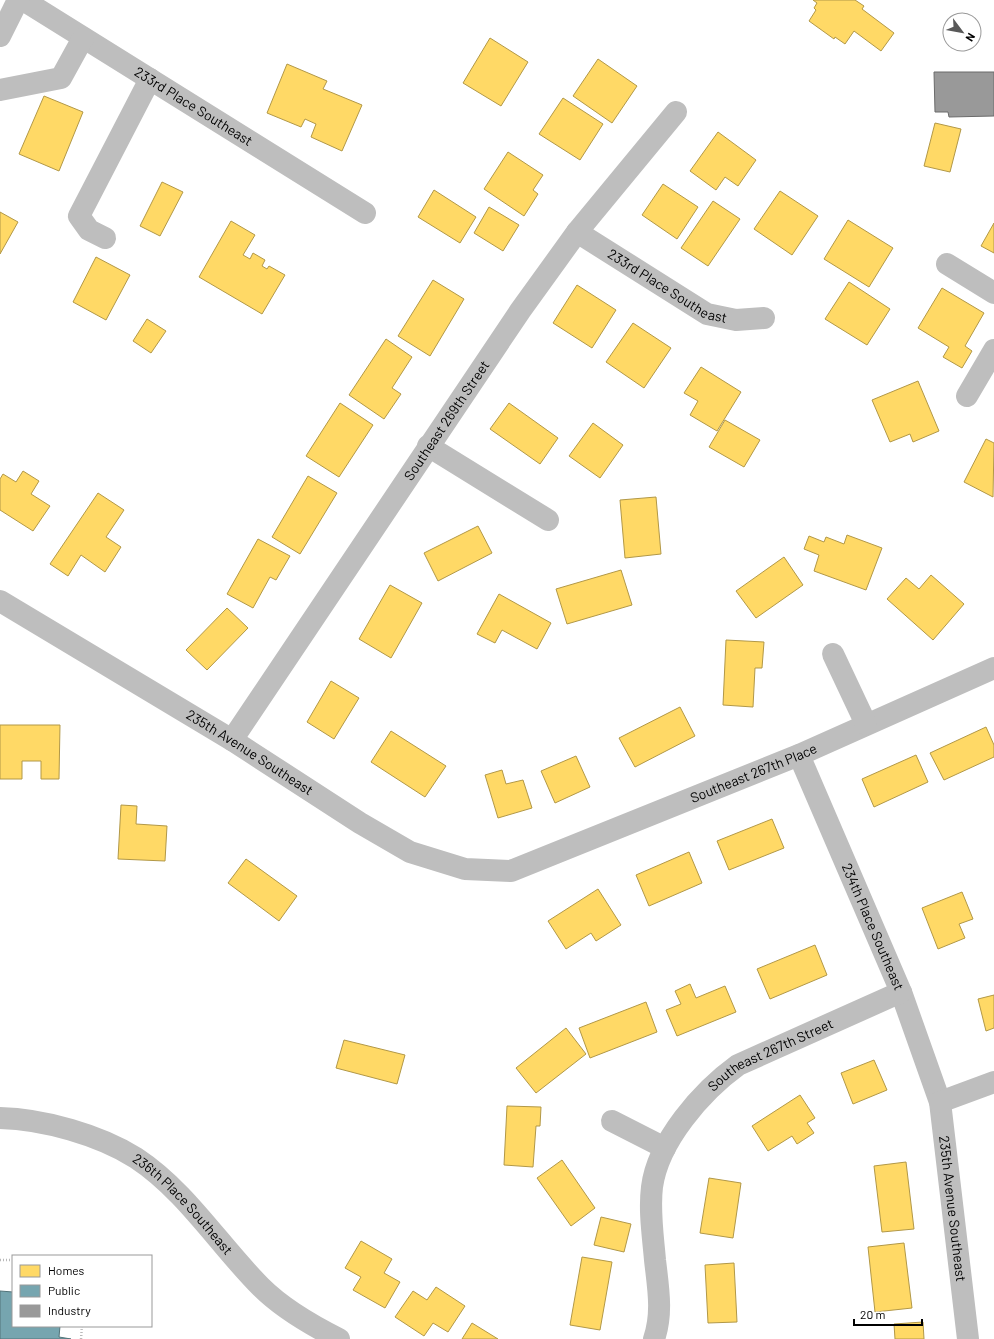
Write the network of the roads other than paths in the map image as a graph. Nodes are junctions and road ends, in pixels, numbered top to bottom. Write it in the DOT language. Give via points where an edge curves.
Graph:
graph roads {
  1 [pos="18,0"];
  2 [pos="23,0"];
  3 [pos="0,36"];
  4 [pos="83,38"];
  5 [pos="150,79"];
  6 [pos="0,90"];
  7 [pos="676,112"];
  8 [pos="365,213"];
  9 [pos="577,232"];
  10 [pos="105,238"];
  11 [pos="946,264"];
  12 [pos="994,293"];
  13 [pos="764,318"];
  14 [pos="994,350"];
  15 [pos="967,396"];
  16 [pos="428,446"];
  17 [pos="548,520"];
  18 [pos="0,601"];
  19 [pos="833,654"];
  20 [pos="994,668"];
  21 [pos="866,724"];
  22 [pos="232,740"];
  23 [pos="799,755"];
  24 [pos="510,871"];
  25 [pos="901,992"];
  26 [pos="994,1082"];
  27 [pos="940,1102"];
  28 [pos="0,1118"];
  29 [pos="612,1121"];
  30 [pos="665,1148"];
  31 [pos="338,1339"];
  32 [pos="654,1339"];
  33 [pos="968,1339"];
  1 -- 3 [label="street"];
  2 -- 4 [label="street, 233rd Place Southeast"];
  4 -- 5 [label="street, 233rd Place Southeast"];
  4 -- 6 [label="street" via="61,78"];
  5 -- 8 [label="street, 233rd Place Southeast"];
  5 -- 10 [label="street" via="79,216 89,230"];
  7 -- 9 [label="street, Southeast 269th Street"];
  9 -- 13 [label="street, 233rd Place Southeast" via="707,314 736,320"];
  9 -- 16 [label="street, Southeast 269th Street"];
  11 -- 12 [label="street"];
  14 -- 15 [label="street"];
  16 -- 17 [label="street"];
  16 -- 22 [label="street, Southeast 269th Street"];
  18 -- 22 [label="street, 235th Avenue Southeast"];
  19 -- 21 [label="street"];
  20 -- 21 [label="street, Southeast 267th Place"];
  21 -- 23 [label="street, Southeast 267th Place"];
  22 -- 24 [label="street, 235th Avenue Southeast" via="360,823 410,852 465,870"];
  23 -- 24 [label="street, Southeast 267th Place"];
  23 -- 25 [label="street, 234th Place Southeast"];
  25 -- 27 [label="street, 234th Place Southeast"];
  25 -- 30 [label="street, Southeast 267th Street" via="738,1065 720,1078 703,1096"];
  26 -- 27 [label="street"];
  27 -- 33 [label="street, 235th Avenue Southeast"];
  28 -- 31 [label="street, 236th Place Southeast" via="51,1125 108,1143 136,1158 193,1210 261,1287 314,1327"];
  29 -- 30 [label="street"];
  30 -- 32 [label="street, Southeast 267th Street" via="652,1186 651,1204 660,1312"];
}
